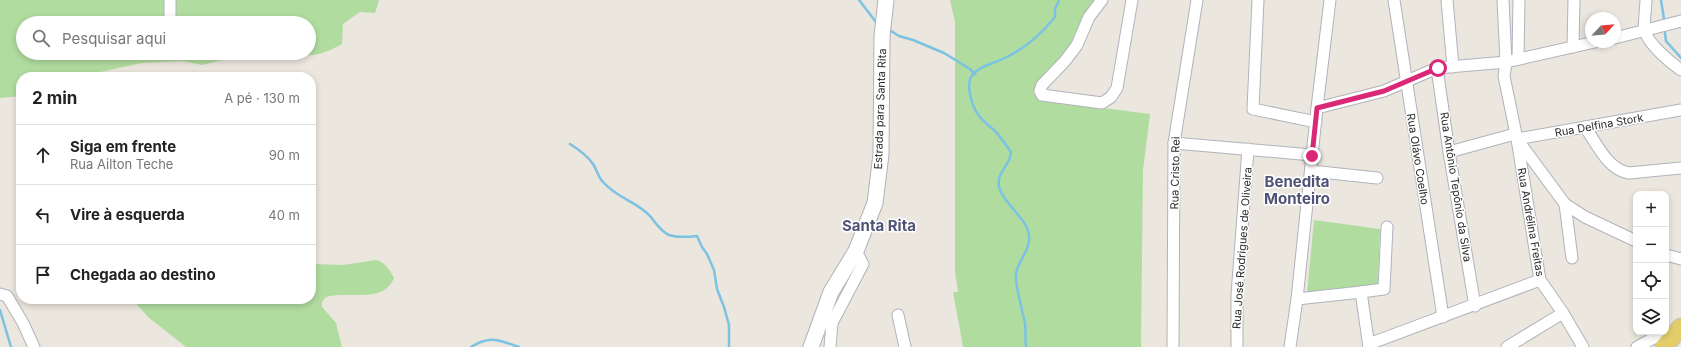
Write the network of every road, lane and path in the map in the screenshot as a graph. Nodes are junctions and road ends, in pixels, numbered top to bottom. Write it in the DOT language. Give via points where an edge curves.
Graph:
graph roads {
  1 [pos="170,0"];
  2 [pos="886,0"];
  3 [pos="1102,0"];
  4 [pos="1132,0"];
  5 [pos="1197,0"];
  6 [pos="1258,0"];
  7 [pos="1330,0"];
  8 [pos="1394,0"];
  9 [pos="1447,0"];
  10 [pos="1503,0"];
  11 [pos="1519,0"];
  12 [pos="1574,0"];
  13 [pos="1646,0"];
  14 [pos="170,15"];
  15 [pos="1681,21"];
  16 [pos="1644,31"];
  17 [pos="1621,37"];
  18 [pos="1585,44"];
  19 [pos="1573,47"];
  20 [pos="1518,59"];
  21 [pos="1506,62"];
  22 [pos="1453,67"];
  23 [pos="1438,68"];
  24 [pos="1681,70"];
  25 [pos="1406,82"];
  26 [pos="1317,108"];
  27 [pos="1681,110"];
  28 [pos="1316,122"];
  29 [pos="1585,128"];
  30 [pos="1516,137"];
  31 [pos="1174,143"];
  32 [pos="1248,149"];
  33 [pos="1449,152"];
  34 [pos="1312,156"];
  35 [pos="1681,168"];
  36 [pos="1311,171"];
  37 [pos="1377,178"];
  38 [pos="1565,204"];
  39 [pos="1387,227"];
  40 [pos="1633,240"];
  41 [pos="856,251"];
  42 [pos="1669,256"];
  43 [pos="1572,258"];
  44 [pos="1681,259"];
  45 [pos="1540,280"];
  46 [pos="1361,292"];
  47 [pos="0,294"];
  48 [pos="1298,299"];
  49 [pos="1475,306"];
  50 [pos="1563,313"];
  51 [pos="898,315"];
  52 [pos="1443,317"];
  53 [pos="1681,324"];
  54 [pos="1681,327"];
  55 [pos="1669,330"];
  56 [pos="1660,335"];
  57 [pos="1369,346"];
  58 [pos="34,347"];
  59 [pos="811,347"];
  60 [pos="830,347"];
  61 [pos="905,347"];
  62 [pos="1172,347"];
  63 [pos="1236,347"];
  64 [pos="1290,347"];
  65 [pos="1507,347"];
  66 [pos="1583,347"];
  67 [pos="1637,347"];
  68 [pos="1664,347"];
  1 -- 14 [label="street"];
  2 -- 41 [label="main road, Estrada para Santa Rita" via="882,36 881,154 875,203"];
  3 -- 4 [label="street" via="1088,17 1077,45 1042,85 1042,95 1102,103 1111,98 1117,88"];
  5 -- 31 [label="street, Rua Cristo Rei"];
  6 -- 28 [label="street" via="1253,109"];
  7 -- 26 [label="street"];
  8 -- 25 [label="street, Rua Olávo Coelho"];
  9 -- 22 [label="street"];
  10 -- 21 [label="street, Rua Andrélina Freitas"];
  11 -- 20 [label="street"];
  12 -- 19 [label="street"];
  13 -- 16 [label="street"];
  15 -- 16 [label="street"];
  16 -- 17 [label="street"];
  16 -- 24 [label="street" via="1652,43"];
  18 -- 19 [label="street"];
  19 -- 20 [label="street"];
  20 -- 21 [label="street"];
  21 -- 22 [label="street"];
  21 -- 30 [label="street, Rua Andrélina Freitas" via="1504,76"];
  22 -- 23 [label="street"];
  23 -- 25 [label="street"];
  23 -- 33 [label="street, Rua Antônio Tepônio da Silva"];
  25 -- 26 [label="street" via="1384,91"];
  25 -- 52 [label="street, Rua Olávo Coelho"];
  26 -- 28 [label="street"];
  27 -- 29 [label="street, Rua Delfina Stork"];
  28 -- 34 [label="street"];
  29 -- 30 [label="street, Rua Delfina Stork"];
  29 -- 35 [label="street" via="1611,164 1622,172"];
  30 -- 33 [label="street"];
  30 -- 38 [label="street"];
  30 -- 45 [label="street, Rua Andrélina Freitas"];
  31 -- 32 [label="street"];
  31 -- 62 [label="street, Rua Cristo Rei"];
  32 -- 34 [label="street"];
  32 -- 63 [label="street, Rua José Rodrigues de Oliveira" via="1237,295"];
  33 -- 49 [label="street, Rua Antônio Tepônio da Silva"];
  34 -- 36 [label="street"];
  36 -- 37 [label="street"];
  36 -- 48 [label="street"];
  38 -- 40 [label="street" via="1585,217"];
  38 -- 43 [label="street"];
  39 -- 46 [label="street" via="1384,289"];
  41 -- 59 [label="main road, Estrada para Santa Rita" via="831,292"];
  41 -- 60 [label="street" via="863,264 832,323"];
  42 -- 44 [label="street"];
  45 -- 49 [label="street"];
  45 -- 50 [label="street, Rua Andrélina Freitas"];
  46 -- 48 [label="street"];
  46 -- 57 [label="street"];
  47 -- 58 [label="street" via="7,296"];
  48 -- 64 [label="street"];
  49 -- 52 [label="street"];
  50 -- 65 [label="street"];
  50 -- 66 [label="street, Rua Andrélina Freitas"];
  51 -- 61 [label="street"];
  52 -- 57 [label="street"];
  53 -- 55 [label="street"];
  54 -- 68 [label="main road"];
  56 -- 67 [label="street"];
}
